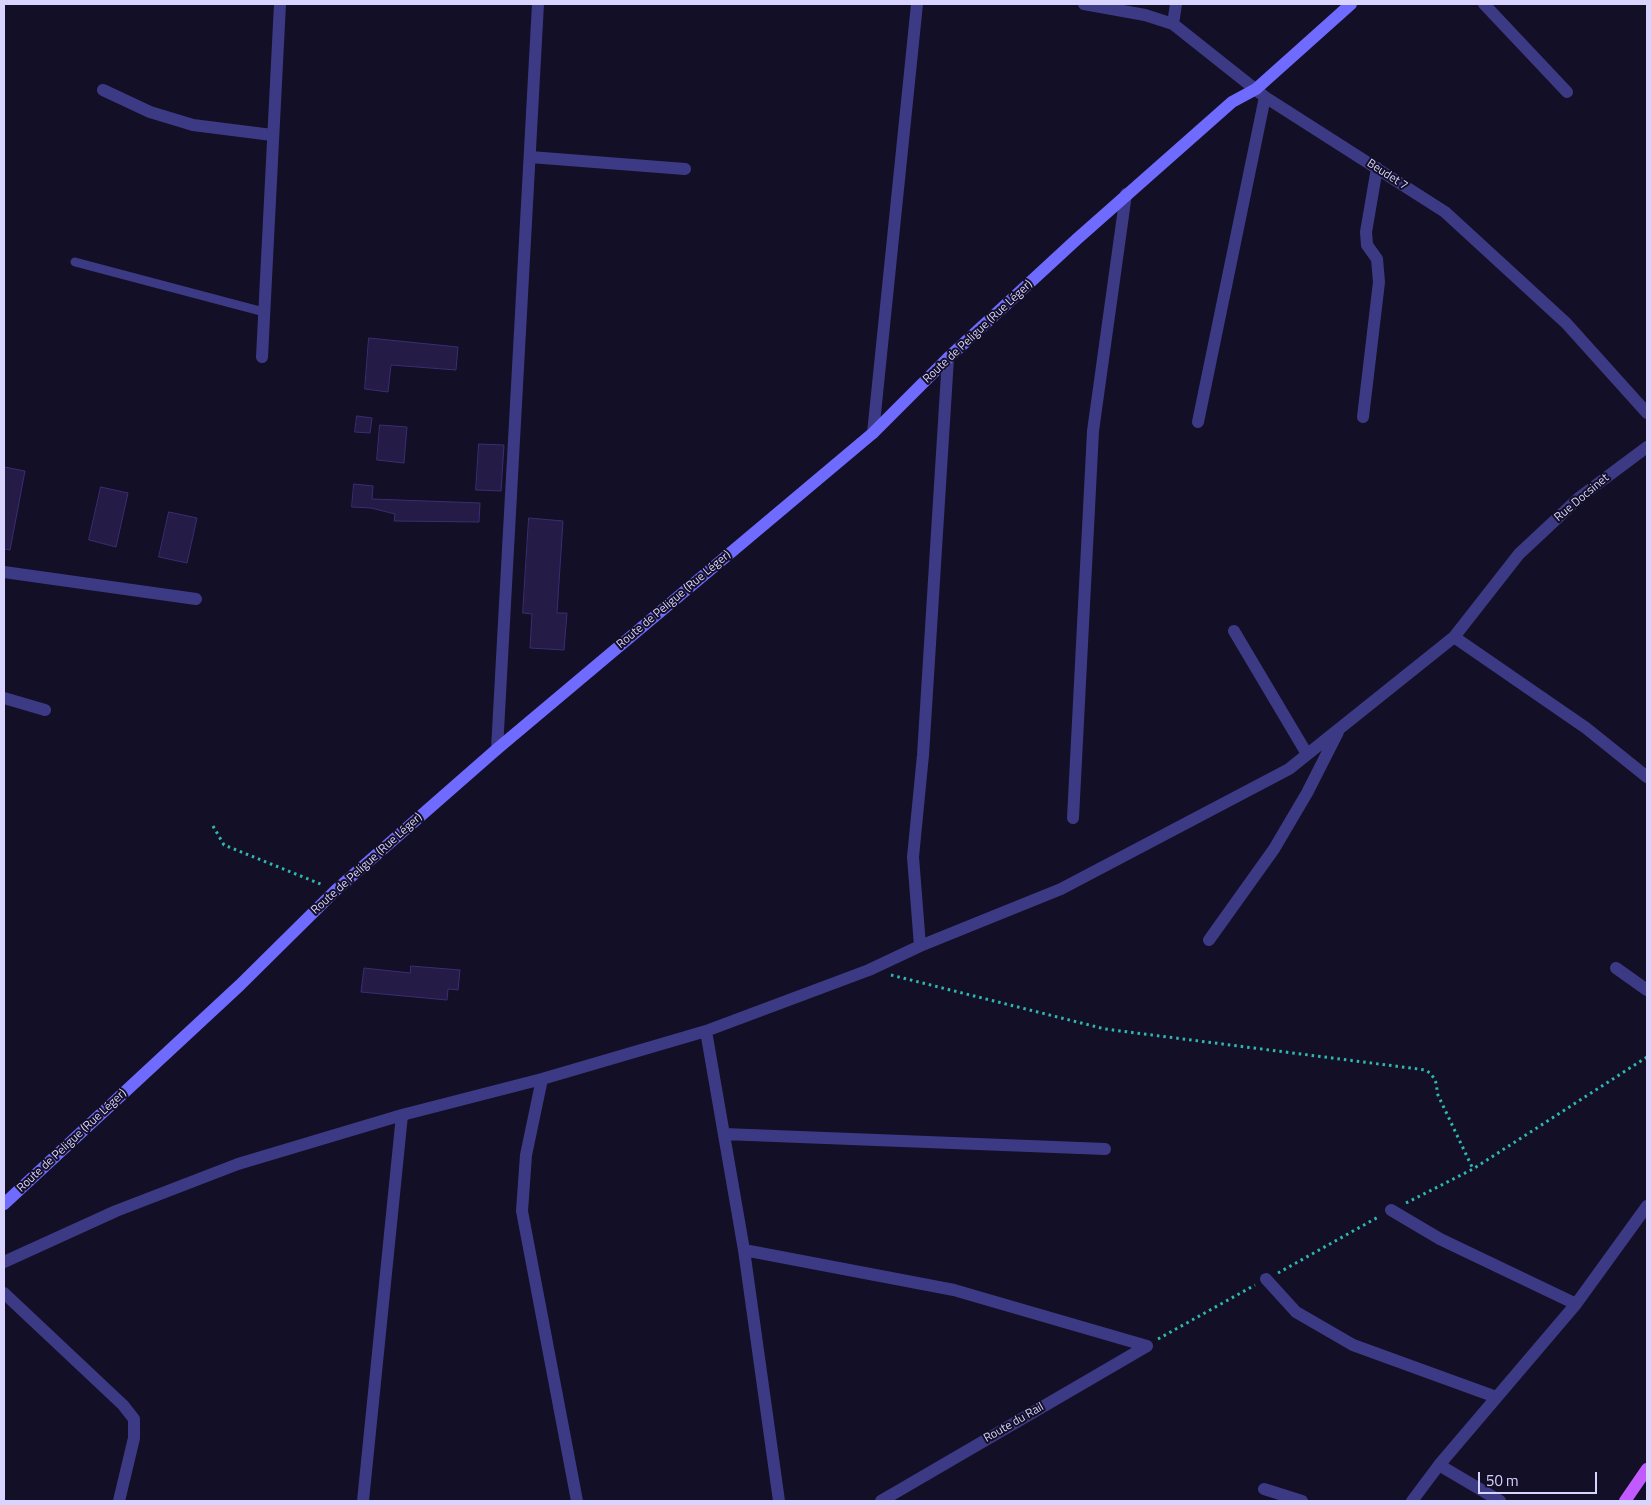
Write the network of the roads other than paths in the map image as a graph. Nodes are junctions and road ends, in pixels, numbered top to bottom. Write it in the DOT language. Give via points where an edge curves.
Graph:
graph roads {
  1 [pos="280,4"];
  2 [pos="538,4"];
  3 [pos="917,4"];
  4 [pos="1084,4"];
  5 [pos="1176,4"];
  6 [pos="1352,4"];
  7 [pos="1484,4"];
  8 [pos="1173,24"];
  9 [pos="103,90"];
  10 [pos="1567,92"];
  11 [pos="1261,93"];
  12 [pos="272,135"];
  13 [pos="530,157"];
  14 [pos="1377,168"];
  15 [pos="686,170"];
  16 [pos="1126,194"];
  17 [pos="74,262"];
  18 [pos="264,312"];
  19 [pos="262,357"];
  20 [pos="948,358"];
  21 [pos="1647,413"];
  22 [pos="1363,417"];
  23 [pos="1198,422"];
  24 [pos="873,433"];
  25 [pos="1647,447"];
  26 [pos="4,572"];
  27 [pos="196,599"];
  28 [pos="1234,630"];
  29 [pos="1454,637"];
  30 [pos="4,698"];
  31 [pos="45,710"];
  32 [pos="1341,726"];
  33 [pos="497,749"];
  34 [pos="1308,754"];
  35 [pos="1647,777"];
  36 [pos="1073,818"];
  37 [pos="1209,940"];
  38 [pos="920,946"];
  39 [pos="1616,968"];
  40 [pos="1647,990"];
  41 [pos="706,1030"];
  42 [pos="542,1078"];
  43 [pos="402,1115"];
  44 [pos="724,1134"];
  45 [pos="1104,1149"];
  46 [pos="4,1204"];
  47 [pos="1647,1206"];
  48 [pos="1391,1210"];
  49 [pos="744,1250"];
  50 [pos="4,1262"];
  51 [pos="1266,1279"];
  52 [pos="4,1293"];
  53 [pos="1576,1304"];
  54 [pos="1496,1397"];
  55 [pos="1439,1464"];
  56 [pos="1647,1469"];
  57 [pos="1264,1489"];
  58 [pos="119,1501"];
  59 [pos="364,1501"];
  60 [pos="577,1501"];
  61 [pos="779,1501"];
  62 [pos="881,1501"];
  63 [pos="1302,1501"];
  64 [pos="1412,1501"];
  65 [pos="1500,1501"];
  66 [pos="1625,1501"];
  1 -- 12 [label="street"];
  2 -- 13 [label="street"];
  3 -- 24 [label="street"];
  4 -- 8 [label="street, Beudet 7" via="1145,15"];
  5 -- 8 [label="street"];
  6 -- 11 [label="street, Route de Peligue (Rue Léger)"];
  7 -- 10 [label="street"];
  8 -- 11 [label="street, Beudet 7"];
  9 -- 12 [label="street" via="150,112 193,125"];
  11 -- 14 [label="street, Beudet 7"];
  11 -- 16 [label="street, Route de Peligue (Rue Léger)" via="1232,102"];
  11 -- 23 [label="street"];
  12 -- 18 [label="street"];
  13 -- 15 [label="street"];
  13 -- 33 [label="street"];
  14 -- 21 [label="street, Beudet 7" via="1445,212 1566,323"];
  14 -- 22 [label="street" via="1366,232 1367,245 1377,260 1379,282"];
  16 -- 20 [label="street, Route de Peligue (Rue Léger)"];
  16 -- 36 [label="street" via="1093,432"];
  17 -- 18 [label="lane"];
  18 -- 19 [label="street"];
  20 -- 24 [label="street, Route de Peligue (Rue Léger)"];
  20 -- 38 [label="street" via="914,856"];
  24 -- 33 [label="street, Route de Peligue (Rue Léger)"];
  25 -- 29 [label="street, Rue Docsinet" via="1580,497 1519,554"];
  26 -- 27 [label="street"];
  28 -- 34 [label="street"];
  29 -- 32 [label="street, Rue Docsinet"];
  29 -- 35 [label="street" via="1586,728"];
  30 -- 31 [label="street"];
  32 -- 34 [label="street, Rue Docsinet"];
  32 -- 37 [label="street" via="1274,849"];
  33 -- 46 [label="street, Route de Peligue (Rue Léger)" via="336,890 240,985"];
  34 -- 38 [label="street, Rue Docsinet" via="1290,769 1061,888"];
  38 -- 41 [label="street, Rue Docsinet" via="869,970"];
  39 -- 40 [label="street"];
  41 -- 42 [label="street, Rue Docsinet"];
  41 -- 44 [label="street"];
  42 -- 43 [label="street, Rue Docsinet"];
  42 -- 60 [label="street" via="526,1155 522,1211"];
  43 -- 50 [label="street, Rue Docsinet" via="238,1164 116,1211"];
  43 -- 59 [label="street"];
  44 -- 45 [label="street"];
  44 -- 49 [label="street"];
  47 -- 53 [label="street"];
  48 -- 53 [label="street" via="1440,1239"];
  49 -- 61 [label="street"];
  49 -- 62 [label="street, Route du Rail" via="954,1290 1147,1346"];
  51 -- 54 [label="street" via="1296,1312 1344,1340"];
  52 -- 58 [label="street" via="134,1418 134,1438"];
  53 -- 54 [label="street"];
  54 -- 55 [label="street"];
  55 -- 64 [label="street"];
  55 -- 65 [label="street"];
  56 -- 66 [label="main road"];
  57 -- 63 [label="street"];
}
